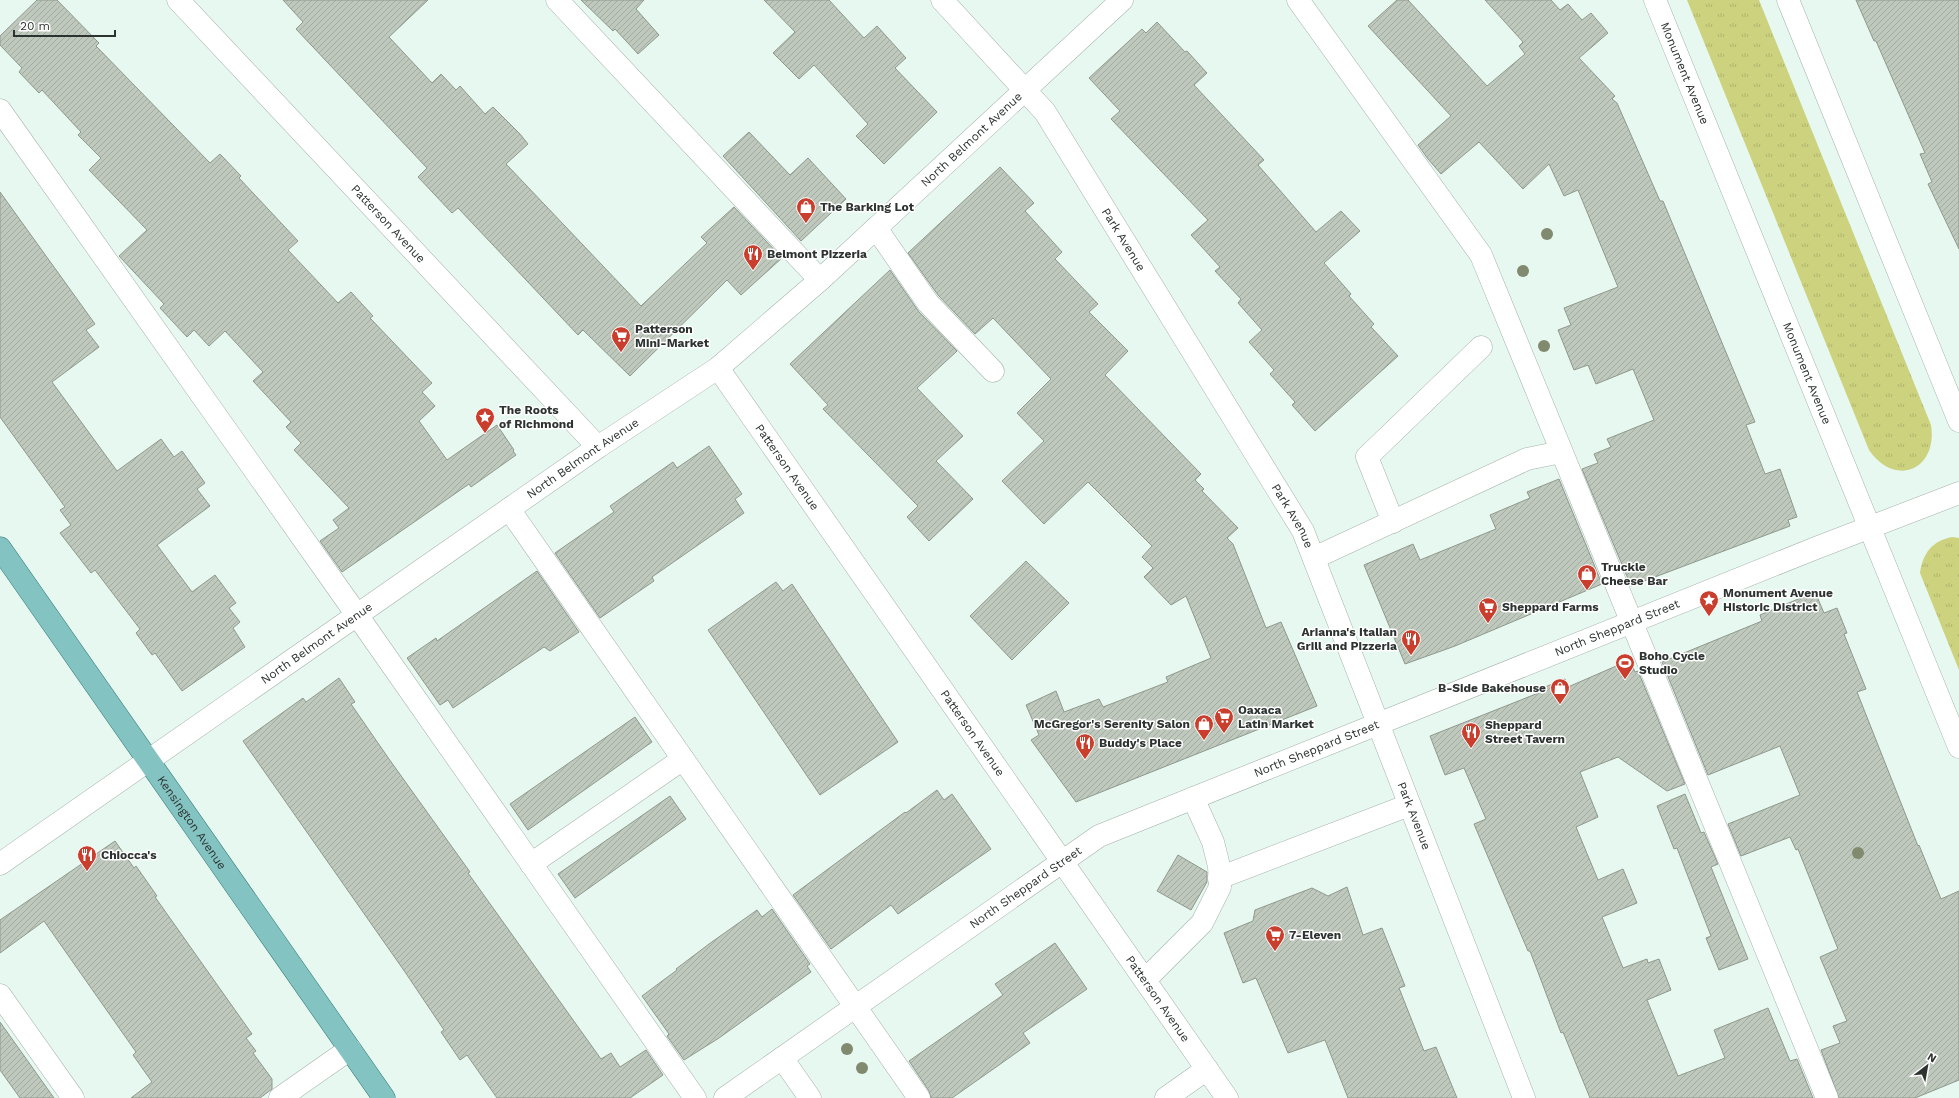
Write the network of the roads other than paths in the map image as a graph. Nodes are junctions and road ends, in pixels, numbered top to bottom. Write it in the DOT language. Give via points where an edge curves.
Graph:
graph roads {
  1 [pos="178,0"];
  2 [pos="557,0"];
  3 [pos="942,0"];
  4 [pos="1122,0"];
  5 [pos="1298,0"];
  6 [pos="1655,0"];
  7 [pos="1788,0"];
  8 [pos="1026,89"];
  9 [pos="0,110"];
  10 [pos="876,228"];
  11 [pos="820,280"];
  12 [pos="1481,347"];
  13 [pos="718,368"];
  14 [pos="993,371"];
  15 [pos="1959,420"];
  16 [pos="598,448"];
  17 [pos="1561,452"];
  18 [pos="1959,493"];
  19 [pos="509,509"];
  20 [pos="1393,522"];
  21 [pos="1870,527"];
  22 [pos="0,548"];
  23 [pos="1314,558"];
  24 [pos="358,615"];
  25 [pos="1630,622"];
  26 [pos="1379,723"];
  27 [pos="1959,746"];
  28 [pos="683,759"];
  29 [pos="148,761"];
  30 [pos="1193,798"];
  31 [pos="1409,805"];
  32 [pos="1062,861"];
  33 [pos="0,864"];
  34 [pos="531,864"];
  35 [pos="1219,878"];
  36 [pos="1145,980"];
  37 [pos="0,994"];
  38 [pos="855,1007"];
  39 [pos="350,1049"];
  40 [pos="782,1058"];
  41 [pos="1207,1069"];
  42 [pos="73,1098"];
  43 [pos="280,1098"];
  44 [pos="384,1098"];
  45 [pos="695,1098"];
  46 [pos="725,1098"];
  47 [pos="810,1098"];
  48 [pos="919,1098"];
  49 [pos="1166,1098"];
  50 [pos="1227,1098"];
  51 [pos="1524,1098"];
  52 [pos="1826,1098"];
  1 -- 16 [label="street, Patterson Avenue"];
  2 -- 11 [label="street"];
  3 -- 8 [label="street, Park Avenue"];
  4 -- 8 [label="street, North Belmont Avenue"];
  5 -- 17 [label="street" via="1481,255"];
  6 -- 21 [label="street, Monument Avenue"];
  7 -- 15 [label="street"];
  8 -- 10 [label="street, North Belmont Avenue"];
  8 -- 23 [label="street, Park Avenue" via="1045,112 1299,524"];
  9 -- 24 [label="street"];
  10 -- 11 [label="street, North Belmont Avenue"];
  10 -- 14 [label="street" via="928,303"];
  11 -- 13 [label="street, North Belmont Avenue"];
  12 -- 20 [label="street" via="1367,457"];
  13 -- 16 [label="street, North Belmont Avenue"];
  13 -- 32 [label="street, Patterson Avenue"];
  16 -- 19 [label="street, North Belmont Avenue"];
  17 -- 20 [label="street" via="1527,459"];
  17 -- 25 [label="street"];
  18 -- 21 [label="street, North Sheppard Street"];
  19 -- 24 [label="street, North Belmont Avenue"];
  19 -- 28 [label="street"];
  20 -- 23 [label="street"];
  21 -- 25 [label="street, North Sheppard Street"];
  21 -- 27 [label="street, Monument Avenue"];
  22 -- 29 [label="main road, Kensington Avenue"];
  23 -- 26 [label="street, Park Avenue"];
  24 -- 29 [label="street, North Belmont Avenue"];
  24 -- 34 [label="street"];
  25 -- 26 [label="street, North Sheppard Street"];
  25 -- 52 [label="street"];
  26 -- 30 [label="street, North Sheppard Street"];
  26 -- 31 [label="street, Park Avenue"];
  28 -- 34 [label="street"];
  28 -- 38 [label="street"];
  29 -- 33 [label="street, North Belmont Avenue"];
  29 -- 39 [label="main road, Kensington Avenue"];
  30 -- 32 [label="street, North Sheppard Street" via="1099,836"];
  30 -- 35 [label="street" via="1213,842"];
  31 -- 35 [label="street"];
  31 -- 51 [label="street, Park Avenue"];
  32 -- 36 [label="street, Patterson Avenue"];
  32 -- 38 [label="street, North Sheppard Street"];
  34 -- 45 [label="street"];
  35 -- 36 [label="street" via="1220,887 1202,923"];
  36 -- 41 [label="street, Patterson Avenue"];
  37 -- 42 [label="street"];
  38 -- 40 [label="street, North Sheppard Street"];
  38 -- 48 [label="street"];
  39 -- 43 [label="street"];
  39 -- 44 [label="main road, Kensington Avenue"];
  40 -- 46 [label="street, North Sheppard Street"];
  40 -- 47 [label="street"];
  41 -- 49 [label="street"];
  41 -- 50 [label="street, Patterson Avenue"];
}
